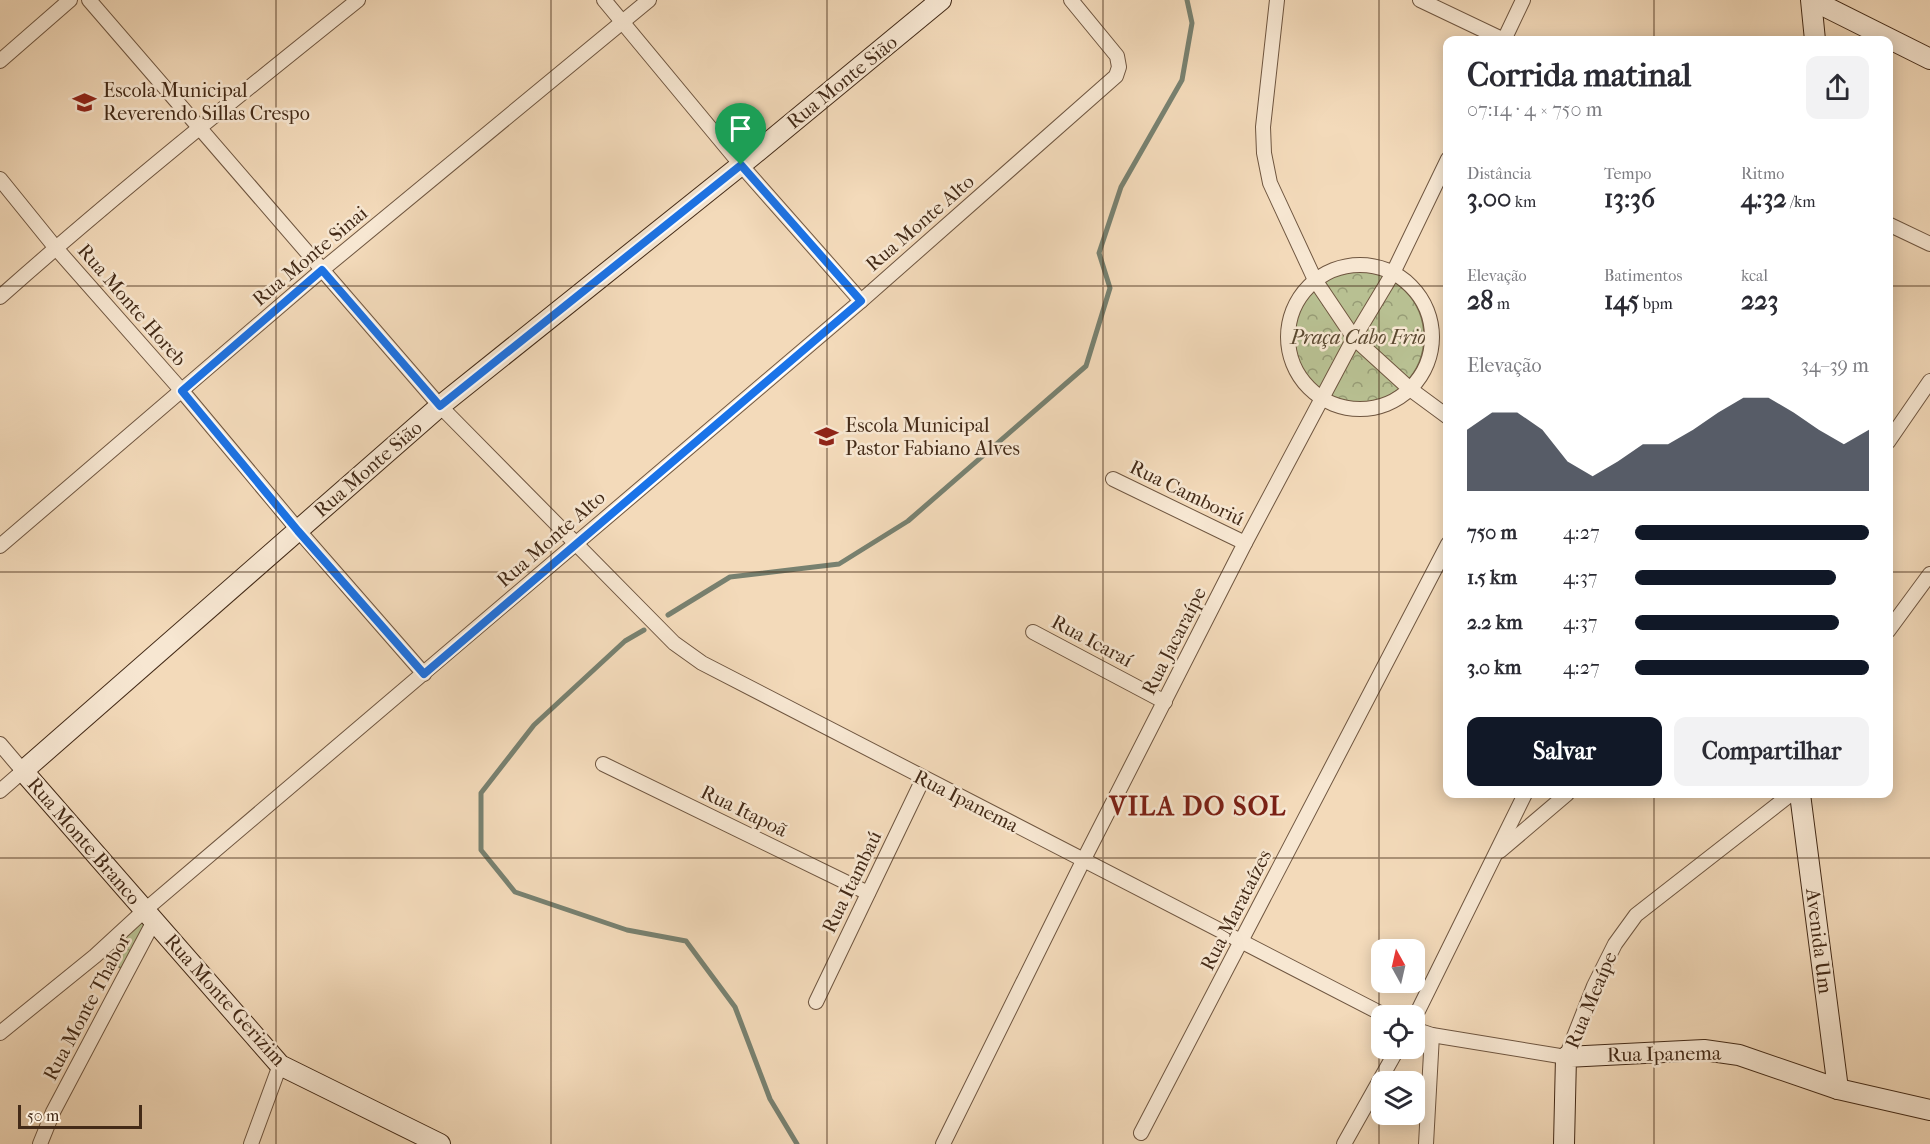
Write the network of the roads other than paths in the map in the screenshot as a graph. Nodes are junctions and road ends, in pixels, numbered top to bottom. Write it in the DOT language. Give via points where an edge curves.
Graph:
graph roads {
  1 [pos="70,0"];
  2 [pos="89,0"];
  3 [pos="358,0"];
  4 [pos="604,0"];
  5 [pos="649,0"];
  6 [pos="941,0"];
  7 [pos="1071,0"];
  8 [pos="1277,0"];
  9 [pos="1420,0"];
  10 [pos="1523,0"];
  11 [pos="1811,0"];
  12 [pos="624,22"];
  13 [pos="1496,36"];
  14 [pos="1506,36"];
  15 [pos="1815,36"];
  16 [pos="1884,36"];
  17 [pos="1893,41"];
  18 [pos="1930,59"];
  19 [pos="0,61"];
  20 [pos="198,129"];
  21 [pos="741,165"];
  22 [pos="1443,169"];
  23 [pos="0,179"];
  24 [pos="1893,226"];
  25 [pos="1930,244"];
  26 [pos="56,247"];
  27 [pos="322,270"];
  28 [pos="1393,273"];
  29 [pos="1315,280"];
  30 [pos="0,297"];
  31 [pos="861,301"];
  32 [pos="1354,338"];
  33 [pos="1930,381"];
  34 [pos="1410,389"];
  35 [pos="182,391"];
  36 [pos="1323,400"];
  37 [pos="440,406"];
  38 [pos="1443,413"];
  39 [pos="1893,435"];
  40 [pos="1113,479"];
  41 [pos="298,531"];
  42 [pos="576,542"];
  43 [pos="1245,543"];
  44 [pos="0,546"];
  45 [pos="1443,554"];
  46 [pos="1930,574"];
  47 [pos="1893,624"];
  48 [pos="1033,632"];
  49 [pos="424,674"];
  50 [pos="1165,702"];
  51 [pos="0,744"];
  52 [pos="603,764"];
  53 [pos="23,771"];
  54 [pos="923,779"];
  55 [pos="0,790"];
  56 [pos="1524,798"];
  57 [pos="1562,798"];
  58 [pos="1786,798"];
  59 [pos="1801,798"];
  60 [pos="1495,855"];
  61 [pos="1083,861"];
  62 [pos="868,893"];
  63 [pos="150,916"];
  64 [pos="1242,942"];
  65 [pos="816,1002"];
  66 [pos="1421,1005"];
  67 [pos="1371,1008"];
  68 [pos="0,1033"];
  69 [pos="1425,1033"];
  70 [pos="1432,1035"];
  71 [pos="1566,1057"];
  72 [pos="1392,1059"];
  73 [pos="280,1065"];
  74 [pos="1838,1089"];
  75 [pos="1930,1110"];
  76 [pos="1141,1133"];
  77 [pos="40,1144"];
  78 [pos="251,1144"];
  79 [pos="439,1144"];
  80 [pos="943,1144"];
  81 [pos="1344,1144"];
  82 [pos="1426,1144"];
  83 [pos="1564,1144"];
  1 -- 19 [label="street"];
  2 -- 20 [label="street, Rua Ipanema"];
  3 -- 20 [label="street"];
  4 -- 12 [label="street"];
  5 -- 12 [label="street, Rua Monte Sinai"];
  6 -- 21 [label="street, Rua Monte Sião"];
  7 -- 31 [label="street, Rua Monte Alto" via="1117,56 1116,76"];
  8 -- 29 [label="street" via="1263,127 1264,153 1270,183"];
  9 -- 13 [label="street"];
  10 -- 14 [label="street"];
  11 -- 15 [label="street"];
  11 -- 16 [label="street"];
  12 -- 21 [label="street"];
  12 -- 27 [label="street, Rua Monte Sinai"];
  17 -- 18 [label="street"];
  20 -- 26 [label="street"];
  20 -- 27 [label="street, Rua Ipanema"];
  21 -- 31 [label="street"];
  21 -- 37 [label="street, Rua Monte Sião"];
  22 -- 28 [label="street, Rua Jacaraípe"];
  23 -- 26 [label="street, Rua Monte Horeb"];
  24 -- 25 [label="street"];
  26 -- 30 [label="street"];
  26 -- 35 [label="street, Rua Monte Horeb"];
  27 -- 35 [label="street, Rua Monte Sinai"];
  27 -- 37 [label="street, Rua Ipanema"];
  28 -- 29 [label="street" via="1374,266 1353,265"];
  28 -- 32 [label="street, Rua Jacaraípe"];
  28 -- 34 [label="street" via="1412,287 1425,305 1432,327 1431,350 1424,371"];
  29 -- 32 [label="street"];
  29 -- 36 [label="street" via="1299,297 1289,319 1287,342 1292,365 1305,385"];
  31 -- 42 [label="street, Rua Monte Alto"];
  32 -- 34 [label="street"];
  32 -- 36 [label="street, Rua Jacaraípe"];
  33 -- 39 [label="street"];
  34 -- 36 [label="street" via="1391,403 1368,409 1345,408"];
  34 -- 38 [label="street"];
  35 -- 41 [label="street, Rua Monte Horeb"];
  35 -- 44 [label="street, Rua Monte Sinai"];
  36 -- 43 [label="street, Rua Jacaraípe"];
  37 -- 41 [label="street, Rua Monte Sião"];
  37 -- 42 [label="street, Rua Ipanema"];
  40 -- 43 [label="street, Rua Camboriú"];
  41 -- 49 [label="street, Rua Monte Horeb"];
  41 -- 53 [label="street, Rua Monte Sião"];
  42 -- 49 [label="street, Rua Monte Alto"];
  42 -- 54 [label="street, Rua Ipanema" via="674,643 702,663"];
  43 -- 50 [label="street, Rua Jacaraípe"];
  45 -- 64 [label="street, Rua Marataízes"];
  46 -- 47 [label="street"];
  48 -- 50 [label="street, Rua Icaraí"];
  49 -- 63 [label="street, Rua Monte Alto"];
  50 -- 61 [label="street, Rua Jacaraípe"];
  51 -- 53 [label="street, Rua Monte Branco"];
  52 -- 62 [label="street, Rua Itapoã"];
  53 -- 55 [label="street, Rua Monte Sião"];
  53 -- 63 [label="street, Rua Monte Branco"];
  54 -- 61 [label="street, Rua Ipanema"];
  54 -- 62 [label="street, Rua Itambaú"];
  56 -- 60 [label="street"];
  57 -- 60 [label="street"];
  58 -- 71 [label="street, Rua Meaípe" via="1636,915 1615,944 1594,986"];
  59 -- 74 [label="street, Avenida Um"];
  60 -- 66 [label="street"];
  61 -- 64 [label="street, Rua Ipanema"];
  61 -- 80 [label="street, Rua Jacaraípe"];
  62 -- 65 [label="street, Rua Itambaú"];
  63 -- 68 [label="street, Rua Monte Alto"];
  63 -- 73 [label="street, Rua Monte Gerizim"];
  63 -- 77 [label="street, Rua Monte Thabor"];
  64 -- 67 [label="street, Rua Ipanema"];
  64 -- 76 [label="street, Rua Marataízes"];
  69 -- 70 [label="street, Rua Ipanema"];
  70 -- 71 [label="street, Rua Ipanema"];
  70 -- 82 [label="street"];
  71 -- 74 [label="street, Rua Ipanema" via="1704,1050 1739,1055"];
  71 -- 83 [label="street, Rua Meaípe"];
  72 -- 81 [label="street"];
  73 -- 78 [label="street"];
  73 -- 79 [label="street, Rua Monte Gerizim"];
  74 -- 75 [label="street, Rua Ipanema"];
}
